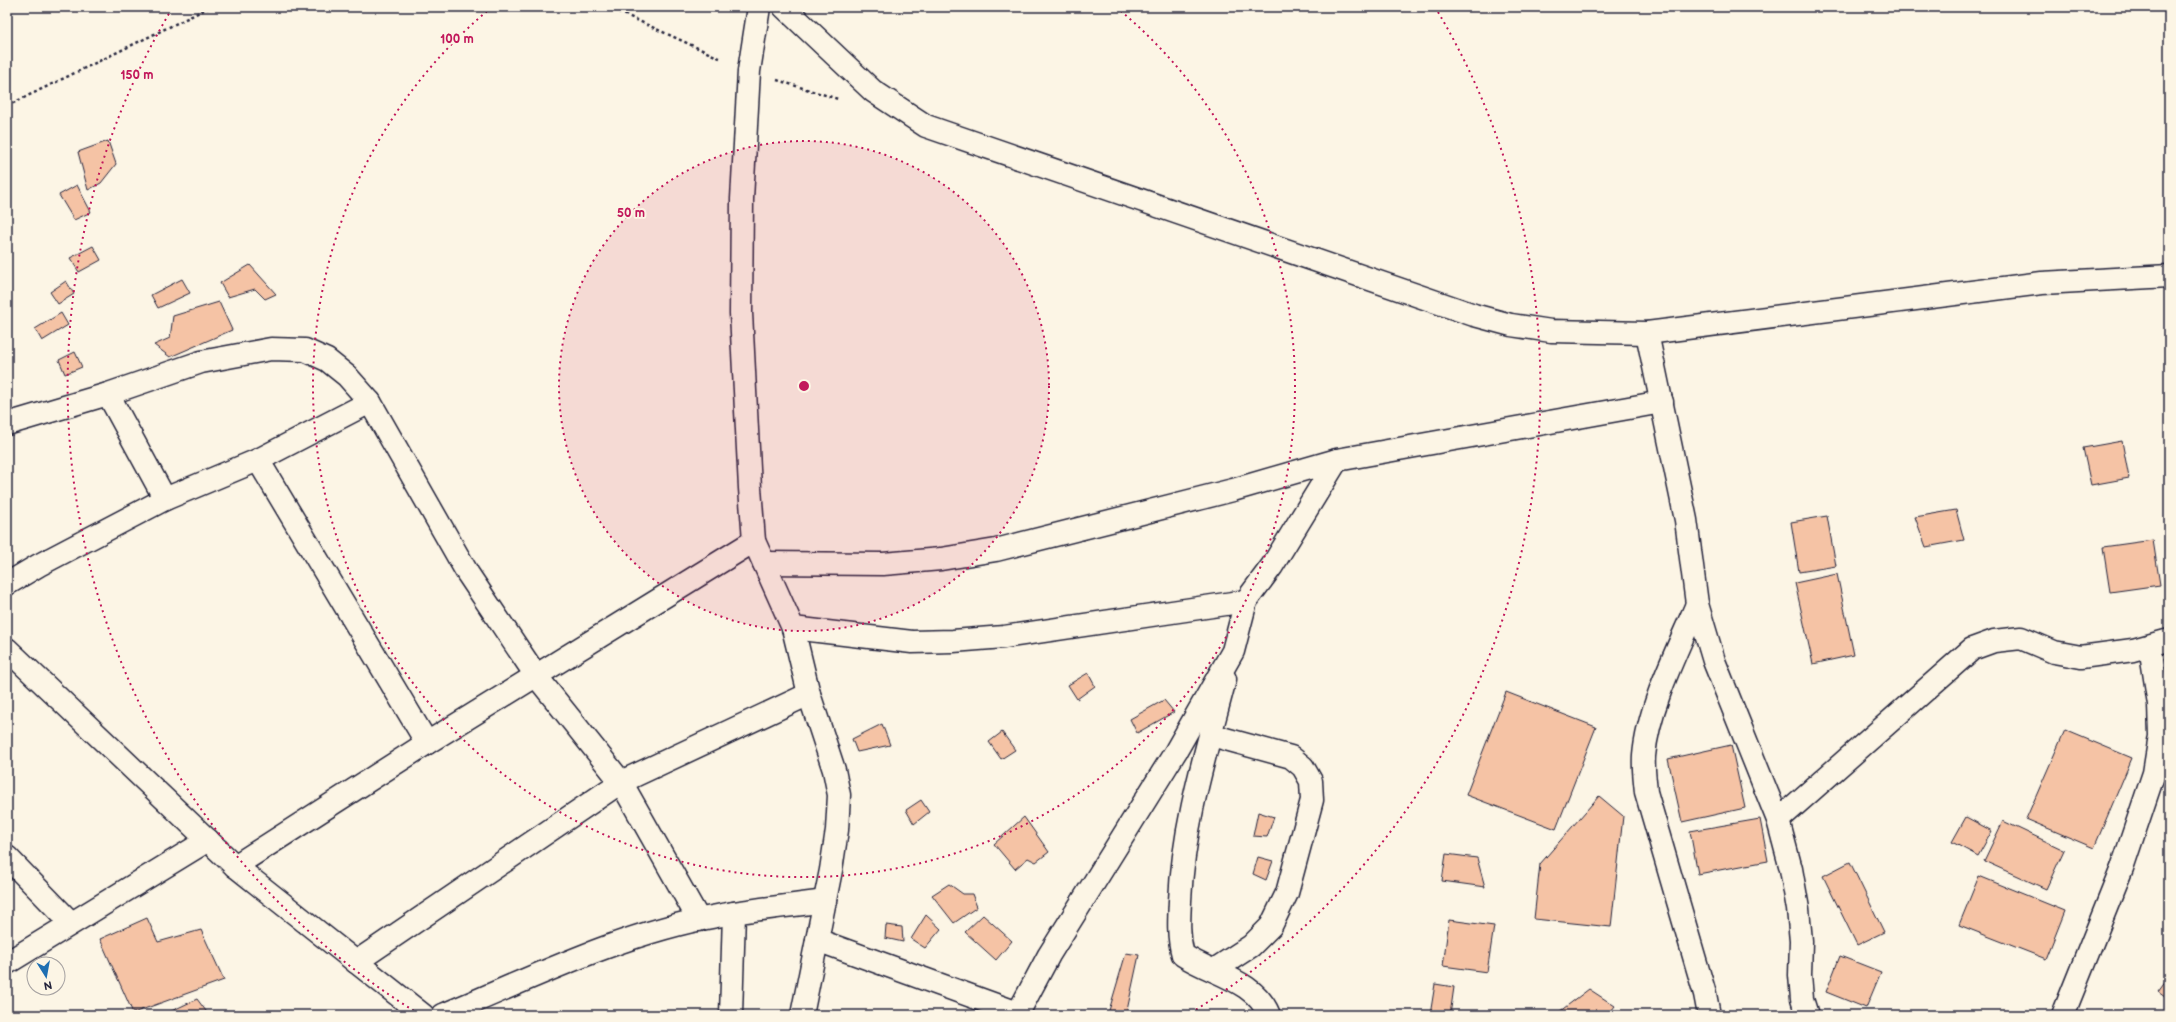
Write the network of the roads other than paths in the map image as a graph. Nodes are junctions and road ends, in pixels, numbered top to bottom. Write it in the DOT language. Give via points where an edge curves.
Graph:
graph roads {
  1 [pos="759,7"];
  2 [pos="784,7"];
  3 [pos="2169,276"];
  4 [pos="1647,333"];
  5 [pos="108,394"];
  6 [pos="370,402"];
  7 [pos="1662,402"];
  8 [pos="7,424"];
  9 [pos="258,460"];
  10 [pos="1337,460"];
  11 [pos="165,499"];
  12 [pos="754,541"];
  13 [pos="764,563"];
  14 [pos="7,584"];
  15 [pos="1246,602"];
  16 [pos="1697,604"];
  17 [pos="793,628"];
  18 [pos="2159,643"];
  19 [pos="7,649"];
  20 [pos="1232,651"];
  21 [pos="537,677"];
  22 [pos="809,694"];
  23 [pos="1211,735"];
  24 [pos="427,743"];
  25 [pos="621,782"];
  26 [pos="1778,820"];
  27 [pos="208,840"];
  28 [pos="7,858"];
  29 [pos="235,866"];
  30 [pos="825,901"];
  31 [pos="734,913"];
  32 [pos="699,920"];
  33 [pos="71,923"];
  34 [pos="817,940"];
  35 [pos="356,962"];
  36 [pos="7,963"];
  37 [pos="1214,970"];
  38 [pos="1018,1014"];
  39 [pos="423,1015"];
  40 [pos="443,1015"];
  41 [pos="731,1015"];
  42 [pos="802,1015"];
  43 [pos="1270,1015"];
  44 [pos="1709,1015"];
  45 [pos="1807,1015"];
  46 [pos="2063,1015"];
  1 -- 12 [label="street" via="748,71 742,199 741,305"];
  2 -- 4 [label="street" via="873,91 926,126 1474,315 1510,325 1551,331"];
  3 -- 4 [label="street" via="2042,283"];
  4 -- 7 [label="street"];
  5 -- 6 [label="street" via="200,362 271,349 305,350 327,360 347,376"];
  5 -- 8 [label="street"];
  5 -- 11 [label="street"];
  6 -- 9 [label="street"];
  6 -- 21 [label="street" via="449,542"];
  7 -- 10 [label="street"];
  7 -- 16 [label="street" via="1686,520"];
  9 -- 11 [label="street"];
  9 -- 24 [label="street"];
  10 -- 13 [label="street" via="1233,490 996,550 941,559 883,564"];
  10 -- 15 [label="street" via="1272,566"];
  11 -- 14 [label="street"];
  12 -- 13 [label="street"];
  12 -- 21 [label="street"];
  13 -- 17 [label="street"];
  15 -- 17 [label="street" via="1012,636 953,641 912,642"];
  15 -- 20 [label="street"];
  16 -- 26 [label="street" via="1714,661"];
  16 -- 44 [label="street" via="1654,711 1643,771 1646,792"];
  17 -- 22 [label="street"];
  18 -- 26 [label="street" via="2133,650 2081,657 2054,652 2021,638 1994,641 1972,649"];
  18 -- 46 [label="street" via="2160,736 2154,773 2122,868"];
  19 -- 27 [label="street"];
  20 -- 23 [label="street"];
  20 -- 38 [label="street" via="1176,750 1049,956"];
  21 -- 24 [label="street"];
  21 -- 25 [label="street"];
  22 -- 25 [label="street"];
  22 -- 30 [label="street" via="834,770 839,795 837,830"];
  23 -- 37 [label="street" via="1183,859 1179,942 1183,956"];
  23 -- 37 [label="street" via="1291,757 1303,767 1311,781 1312,800 1287,893 1271,926 1251,946"];
  24 -- 29 [label="street"];
  25 -- 32 [label="street"];
  25 -- 35 [label="street"];
  26 -- 45 [label="street" via="1798,909 1801,942 1800,976 1802,999"];
  27 -- 29 [label="street"];
  27 -- 33 [label="street"];
  28 -- 33 [label="street"];
  29 -- 35 [label="street"];
  30 -- 31 [label="street"];
  30 -- 34 [label="street"];
  31 -- 32 [label="street"];
  31 -- 41 [label="street"];
  32 -- 40 [label="street" via="622,942"];
  33 -- 36 [label="street"];
  34 -- 38 [label="street"];
  34 -- 42 [label="street"];
  35 -- 39 [label="street"];
  37 -- 43 [label="street" via="1252,992 1264,1003"];
}
